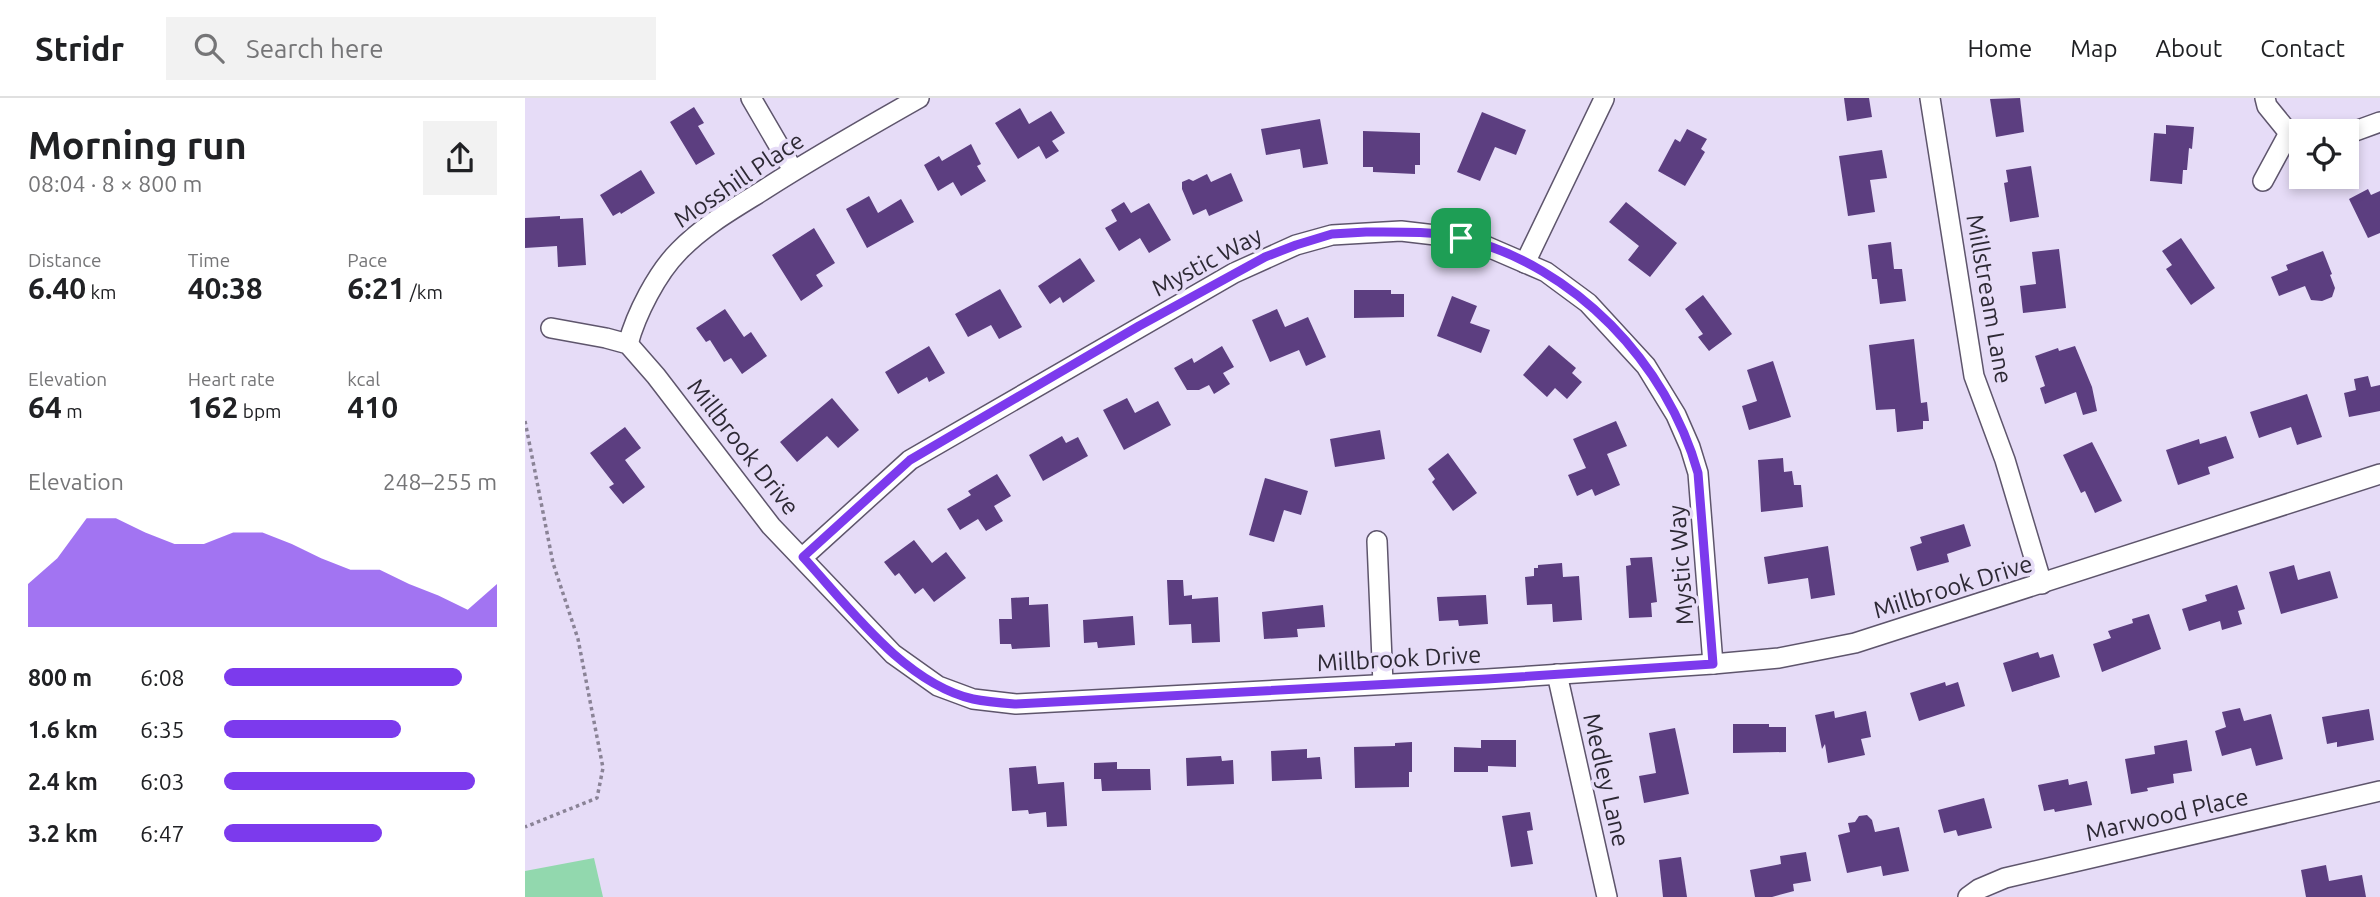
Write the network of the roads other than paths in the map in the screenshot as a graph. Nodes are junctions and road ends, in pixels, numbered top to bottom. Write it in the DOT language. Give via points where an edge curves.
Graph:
graph roads {
  1 [pos="751,98"];
  2 [pos="919,98"];
  3 [pos="1930,98"];
  4 [pos="2265,98"];
  5 [pos="1604,99"];
  6 [pos="2380,122"];
  7 [pos="2289,129"];
  8 [pos="2359,130"];
  9 [pos="2289,144"];
  10 [pos="793,170"];
  11 [pos="2263,181"];
  12 [pos="1525,262"];
  13 [pos="551,328"];
  14 [pos="628,344"];
  15 [pos="2380,474"];
  16 [pos="1377,541"];
  17 [pos="803,557"];
  18 [pos="2042,584"];
  19 [pos="1713,664"];
  20 [pos="1557,674"];
  21 [pos="1384,684"];
  22 [pos="2380,791"];
  23 [pos="1607,897"];
  24 [pos="1968,897"];
  1 -- 10 [label="street"];
  2 -- 10 [label="street, Mosshill Place"];
  3 -- 18 [label="street, Millstream Lane" via="1974,376"];
  4 -- 7 [label="street"];
  5 -- 12 [label="street"];
  6 -- 8 [label="street"];
  9 -- 11 [label="street"];
  10 -- 14 [label="street, Mosshill Place" via="734,207 678,252 641,310"];
  12 -- 17 [label="street, Mystic Way" via="1461,238 1401,232 1332,234 1285,249 1139,326 910,460"];
  12 -- 19 [label="street, Mystic Way" via="1588,303 1646,366 1676,415 1698,473"];
  13 -- 14 [label="street"];
  14 -- 17 [label="street, Millbrook Drive" via="771,526"];
  15 -- 18 [label="street, Millbrook Drive"];
  16 -- 21 [label="street"];
  17 -- 21 [label="street, Millbrook Drive" via="893,654 938,686 973,699 1016,704"];
  18 -- 19 [label="street, Millbrook Drive" via="1855,643 1779,658"];
  19 -- 20 [label="street, Millbrook Drive"];
  20 -- 21 [label="street, Millbrook Drive"];
  20 -- 23 [label="street, Medley Lane"];
  22 -- 24 [label="street, Marwood Place" via="2005,878"];
}
